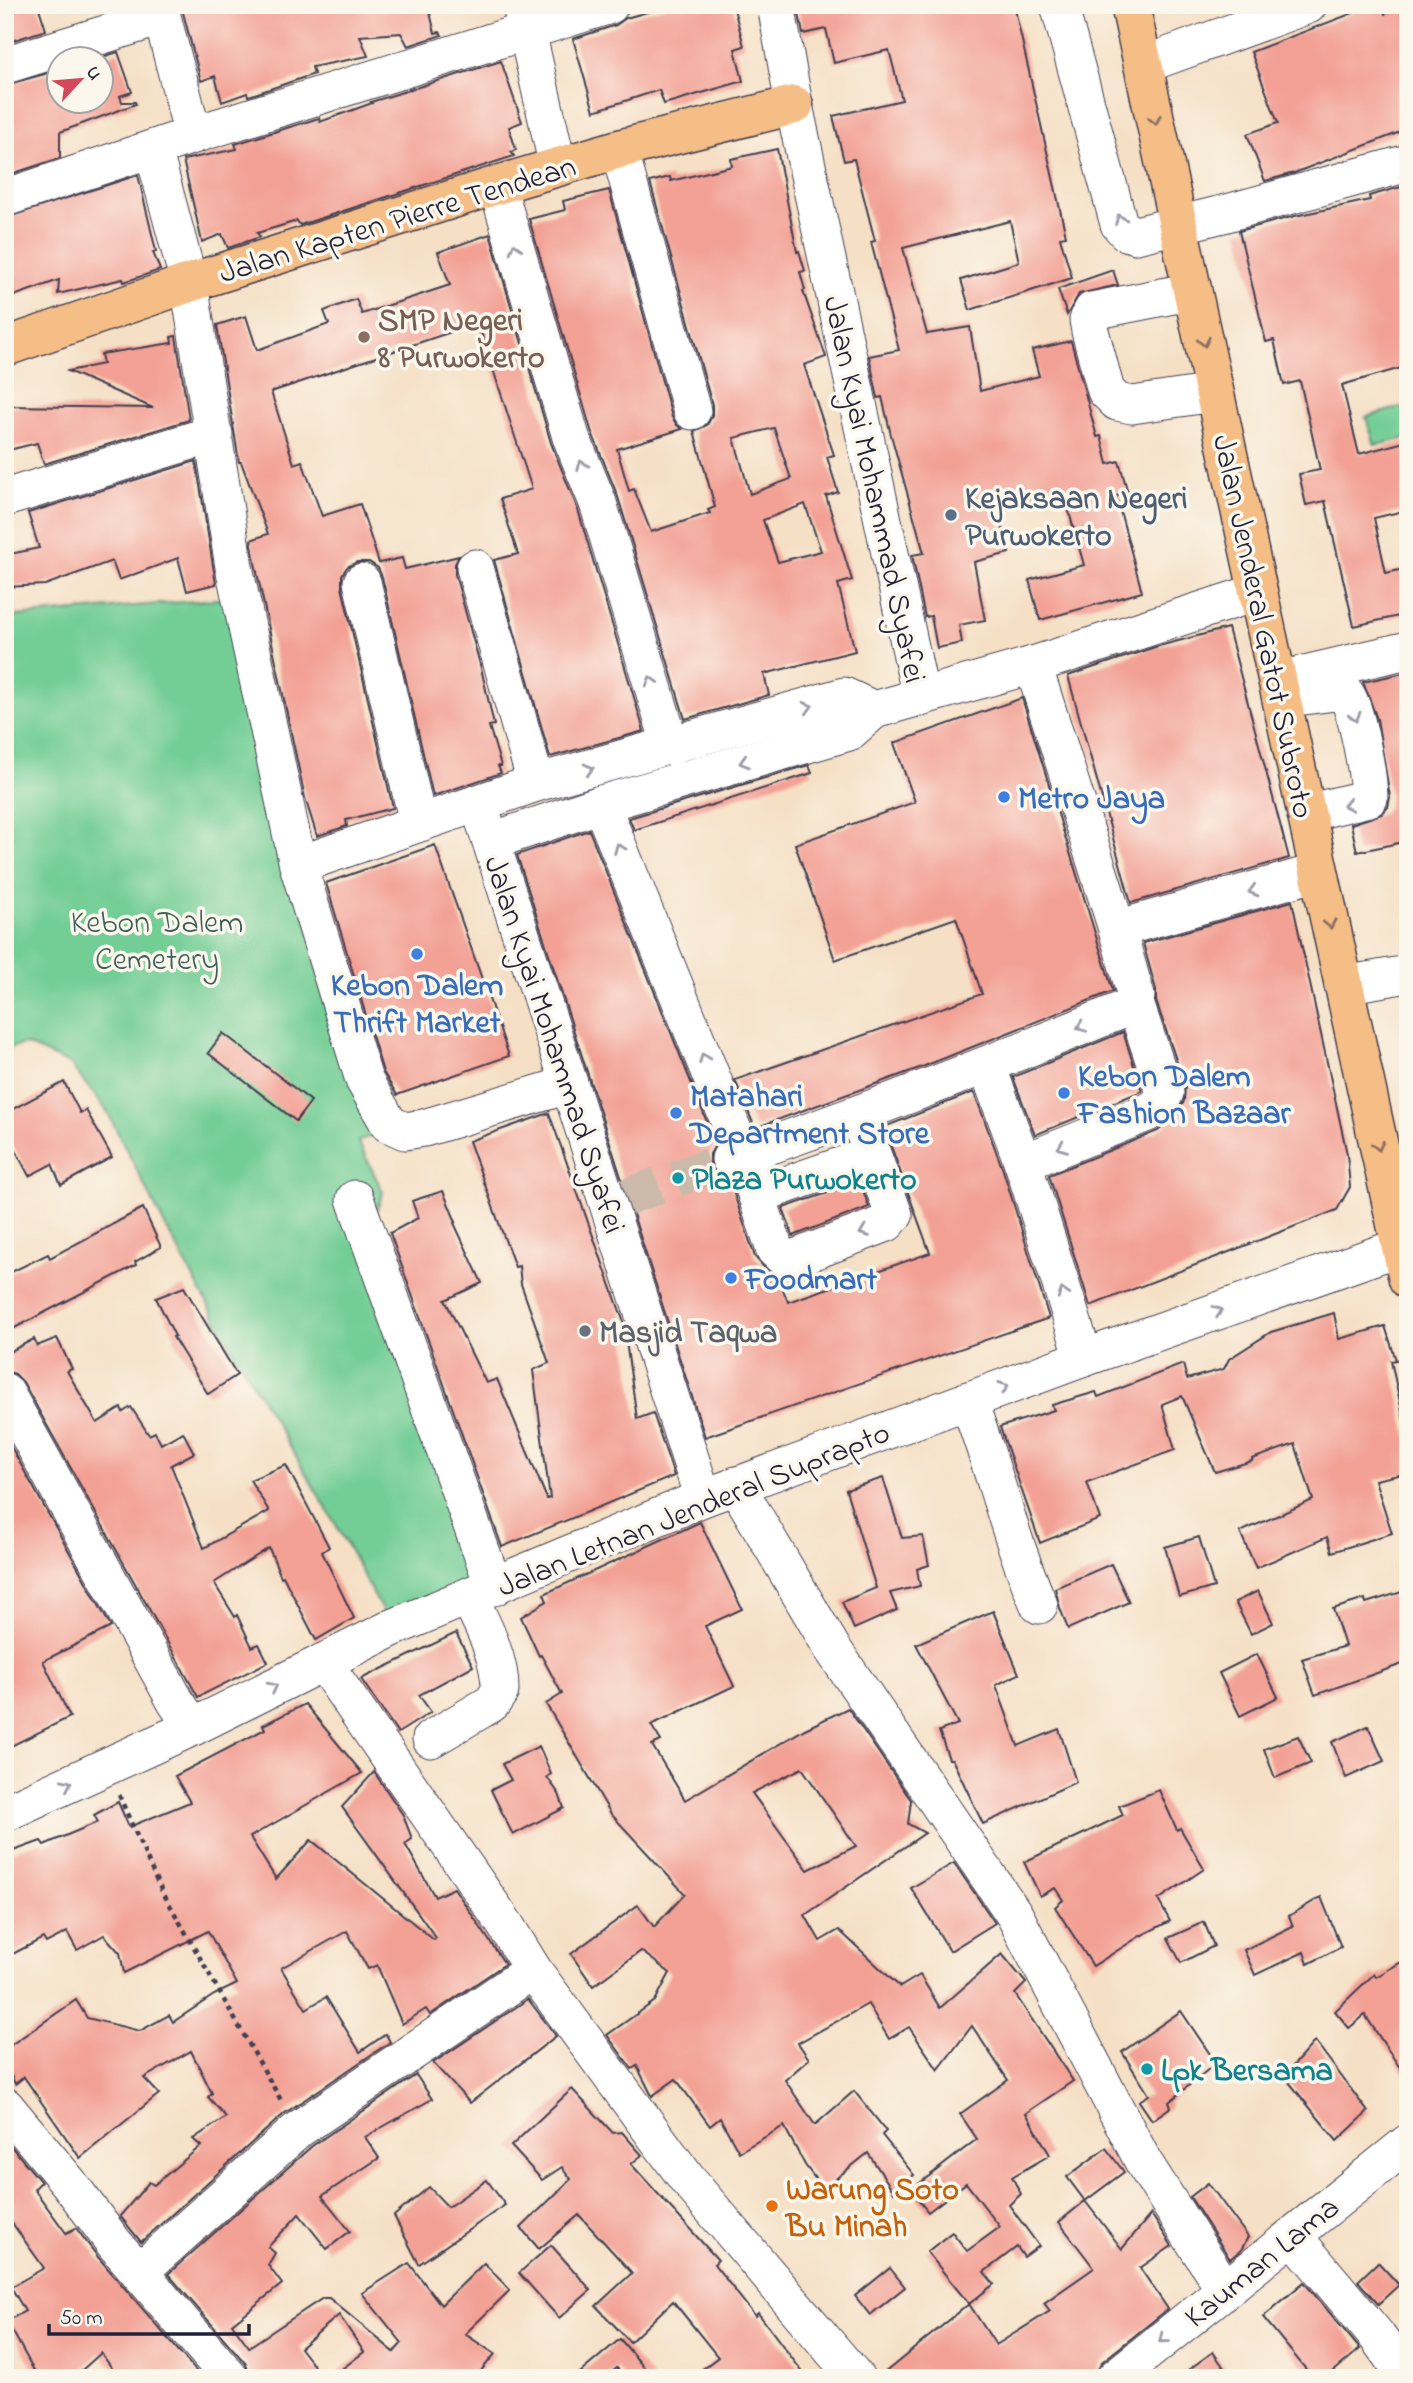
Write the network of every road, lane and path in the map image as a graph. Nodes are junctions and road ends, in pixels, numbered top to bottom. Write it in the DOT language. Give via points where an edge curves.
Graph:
graph roads {
  1 [pos="610,5"];
  2 [pos="775,5"];
  3 [pos="1059,5"];
  4 [pos="1130,5"];
  5 [pos="1308,5"];
  6 [pos="160,11"];
  7 [pos="524,18"];
  8 [pos="5,65"];
  9 [pos="1143,65"];
  10 [pos="794,105"];
  11 [pos="193,135"];
  12 [pos="153,149"];
  13 [pos="619,149"];
  14 [pos="1408,163"];
  15 [pos="558,167"];
  16 [pos="497,185"];
  17 [pos="5,198"];
  18 [pos="1178,225"];
  19 [pos="189,283"];
  20 [pos="1193,291"];
  21 [pos="5,347"];
  22 [pos="1214,393"];
  23 [pos="692,411"];
  24 [pos="214,434"];
  25 [pos="5,498"];
  26 [pos="475,568"];
  27 [pos="362,582"];
  28 [pos="1258,592"];
  29 [pos="1408,650"];
  30 [pos="1034,665"];
  31 [pos="1279,690"];
  32 [pos="921,698"];
  33 [pos="874,710"];
  34 [pos="671,747"];
  35 [pos="536,783"];
  36 [pos="478,804"];
  37 [pos="601,804"];
  38 [pos="1306,813"];
  39 [pos="418,823"];
  40 [pos="492,841"];
  41 [pos="298,864"];
  42 [pos="1318,872"];
  43 [pos="1117,929"];
  44 [pos="1408,974"];
  45 [pos="1343,985"];
  46 [pos="1135,1003"];
  47 [pos="986,1066"];
  48 [pos="568,1085"];
  49 [pos="858,1115"];
  50 [pos="872,1155"];
  51 [pos="737,1157"];
  52 [pos="1023,1163"];
  53 [pos="757,1195"];
  54 [pos="355,1199"];
  55 [pos="1405,1257"];
  56 [pos="1084,1358"];
  57 [pos="5,1392"];
  58 [pos="968,1401"];
  59 [pos="720,1492"];
  60 [pos="482,1592"];
  61 [pos="1039,1605"];
  62 [pos="323,1662"];
  63 [pos="193,1727"];
  64 [pos="430,1739"];
  65 [pos="108,1765"];
  66 [pos="5,1813"];
  67 [pos="533,1970"];
  68 [pos="5,2106"];
  69 [pos="299,2129"];
  70 [pos="1408,2143"];
  71 [pos="1293,2236"];
  72 [pos="139,2272"];
  73 [pos="1225,2290"];
  74 [pos="230,2378"];
  75 [pos="856,2378"];
  76 [pos="1115,2378"];
  77 [pos="1407,2378"];
  1 -- 7 [label="street"];
  2 -- 10 [label="street, Jalan Kyai Mohammad Syafei"];
  18 -- 3 [label="street, one-way" via="1136,235 1119,224"];
  4 -- 9 [label="main road, Jalan Jenderal Gatot Subroto"];
  5 -- 9 [label="street"];
  6 -- 8 [label="street"];
  6 -- 11 [label="street"];
  7 -- 11 [label="street"];
  7 -- 15 [label="street"];
  9 -- 18 [label="main road, Jalan Jenderal Gatot Subroto, one-way"];
  10 -- 13 [label="main road, Jalan Kapten Pierre Tendean"];
  10 -- 32 [label="street, Jalan Kyai Mohammad Syafei"];
  11 -- 12 [label="street"];
  12 -- 17 [label="street"];
  12 -- 19 [label="street"];
  13 -- 15 [label="main road, Jalan Kapten Pierre Tendean"];
  13 -- 23 [label="street"];
  14 -- 18 [label="street"];
  15 -- 16 [label="main road, Jalan Kapten Pierre Tendean"];
  16 -- 19 [label="main road, Jalan Kapten Pierre Tendean"];
  34 -- 16 [label="street, one-way" via="598,503 571,437"];
  18 -- 20 [label="main road, Jalan Jenderal Gatot Subroto"];
  19 -- 21 [label="main road, Jalan Kapten Pierre Tendean"];
  19 -- 24 [label="street"];
  20 -- 22 [label="main road, Jalan Jenderal Gatot Subroto, one-way"];
  20 -- 22 [label="street" via="1093,312 1088,320 1090,331 1106,391 1117,402 1132,405"];
  22 -- 28 [label="main road, Jalan Jenderal Gatot Subroto"];
  24 -- 25 [label="street"];
  24 -- 41 [label="street" via="234,567"];
  26 -- 35 [label="street"];
  27 -- 39 [label="street"];
  28 -- 30 [label="street"];
  28 -- 31 [label="main road, Jalan Jenderal Gatot Subroto"];
  29 -- 31 [label="street"];
  30 -- 32 [label="street"];
  30 -- 43 [label="street"];
  31 -- 38 [label="main road, Jalan Jenderal Gatot Subroto"];
  31 -- 38 [label="street, one-way" via="1343,691 1350,697 1363,750 1369,798"];
  32 -- 33 [label="street, Jalan Kyai Mohammad Syafei"];
  34 -- 33 [label="street, one-way" via="844,696"];
  33 -- 37 [label="street, Jalan Kyai Mohammad Syafei, one-way" via="849,732"];
  35 -- 34 [label="street, one-way"];
  35 -- 36 [label="street"];
  36 -- 39 [label="street"];
  36 -- 40 [label="street"];
  37 -- 40 [label="street, Jalan Kyai Mohammad Syafei"];
  51 -- 37 [label="street, one-way"];
  38 -- 42 [label="main road, Jalan Jenderal Gatot Subroto"];
  39 -- 41 [label="street"];
  40 -- 48 [label="street, Jalan Kyai Mohammad Syafei"];
  41 -- 48 [label="street" via="364,1080 389,1124 405,1131 424,1128"];
  42 -- 43 [label="street, one-way"];
  42 -- 45 [label="main road, Jalan Jenderal Gatot Subroto, one-way"];
  43 -- 46 [label="street"];
  44 -- 45 [label="street"];
  45 -- 55 [label="main road, Jalan Jenderal Gatot Subroto, one-way"];
  46 -- 47 [label="street, one-way"];
  46 -- 52 [label="street, one-way" via="1166,1093 1164,1100 1147,1112"];
  47 -- 49 [label="street"];
  47 -- 52 [label="street"];
  48 -- 59 [label="street, Jalan Kyai Mohammad Syafei"];
  49 -- 50 [label="street"];
  49 -- 51 [label="street"];
  50 -- 53 [label="street"];
  50 -- 53 [label="street, one-way" via="894,1214 891,1219 795,1258 784,1258 775,1250"];
  51 -- 53 [label="street"];
  56 -- 52 [label="street, one-way"];
  54 -- 60 [label="street"];
  56 -- 55 [label="street, Jalan Letnan Jenderal Suprapto, one-way"];
  58 -- 56 [label="street, Jalan Letnan Jenderal Suprapto, one-way"];
  57 -- 63 [label="street"];
  58 -- 59 [label="street, Jalan Letnan Jenderal Suprapto"];
  58 -- 61 [label="street" via="1014,1545"];
  59 -- 60 [label="street, Jalan Letnan Jenderal Suprapto"];
  59 -- 73 [label="street, Jalan Kyai Mohammad Syafei" via="1014,1914 1144,2163"];
  60 -- 62 [label="street, Jalan Letnan Jenderal Suprapto"];
  60 -- 64 [label="street" via="481,1621 497,1666 500,1691 492,1703"];
  63 -- 62 [label="street, Jalan Letnan Jenderal Suprapto, one-way"];
  62 -- 67 [label="street"];
  63 -- 65 [label="street, Jalan Letnan Jenderal Suprapto"];
  66 -- 65 [label="street, Jalan Letnan Jenderal Suprapto, one-way"];
  65 -- 69 [label="path" via="158,1884"];
  67 -- 69 [label="street"];
  67 -- 75 [label="street" via="687,2179"];
  68 -- 72 [label="street"];
  69 -- 72 [label="street"];
  70 -- 71 [label="street, Kauman Lama"];
  71 -- 73 [label="street, Kauman Lama"];
  71 -- 77 [label="street"];
  72 -- 74 [label="street"];
  73 -- 76 [label="street, Kauman Lama, one-way"];
}
